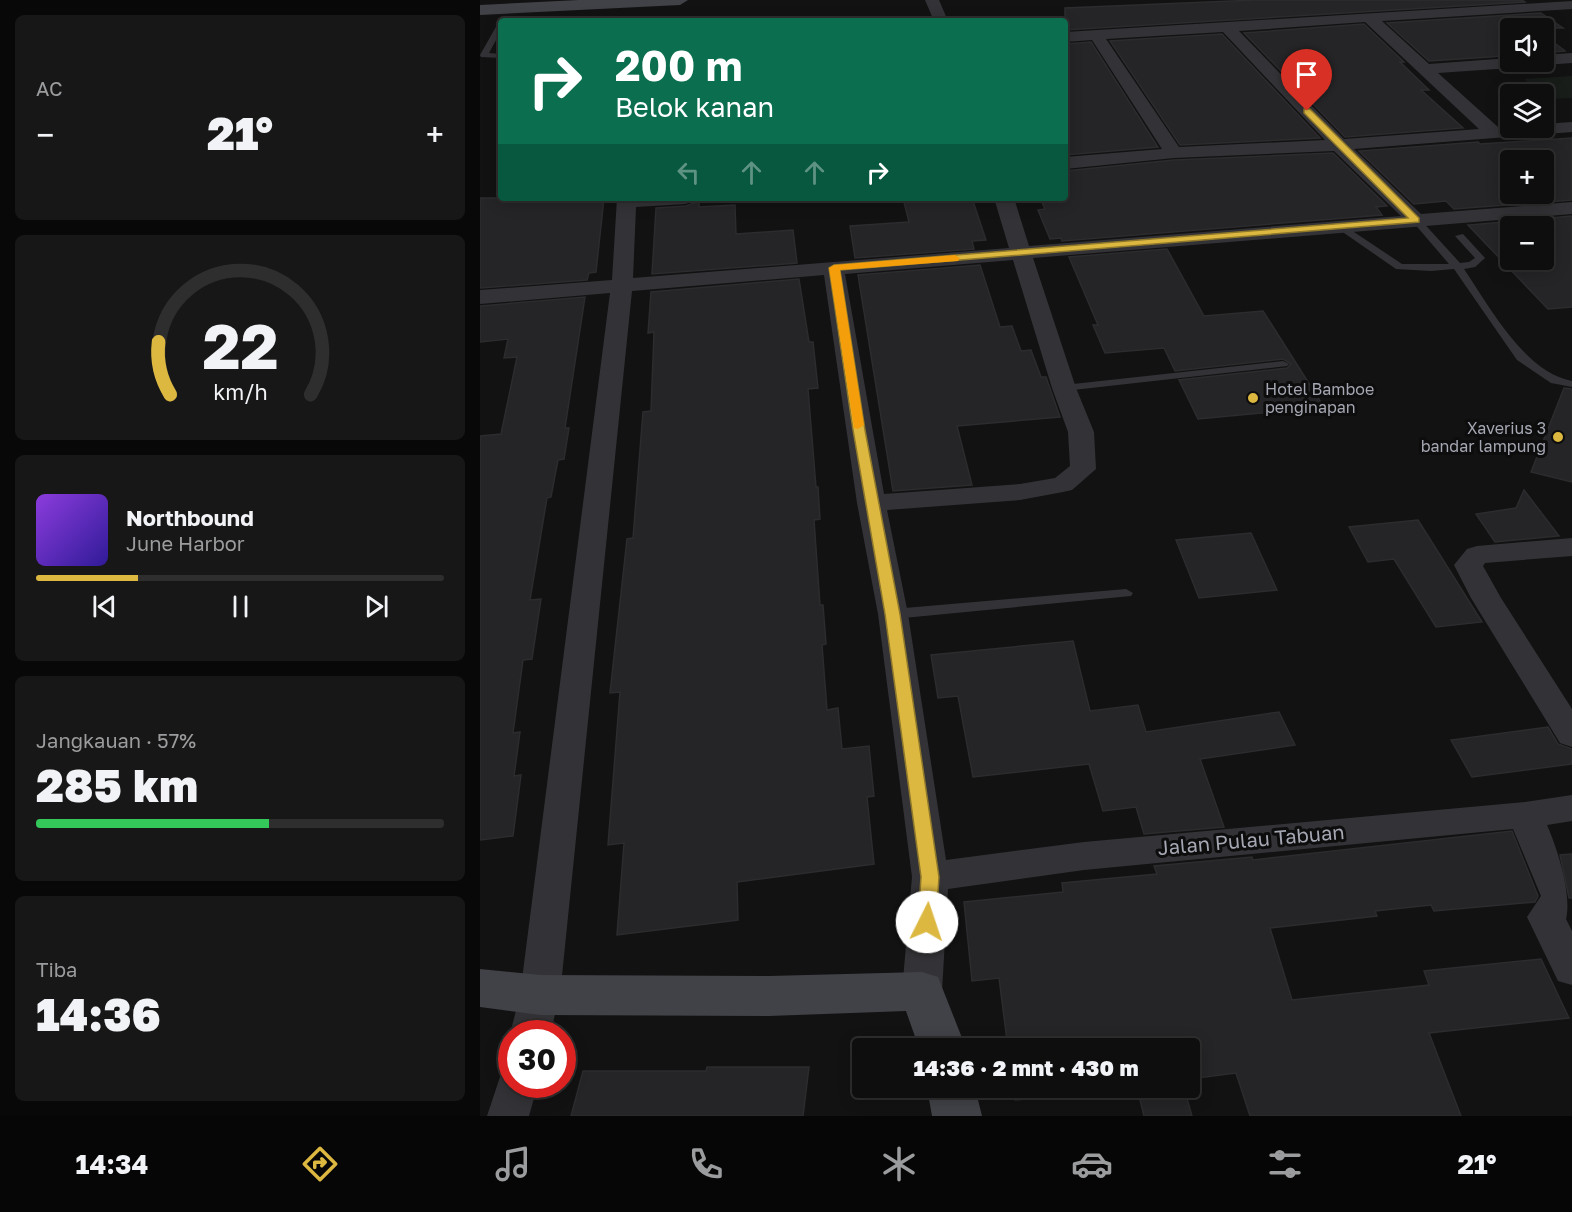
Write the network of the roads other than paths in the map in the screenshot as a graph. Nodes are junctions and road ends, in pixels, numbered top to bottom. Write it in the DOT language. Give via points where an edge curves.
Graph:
graph roads {
  1 [pos="512,0"];
  2 [pos="680,0"];
  3 [pos="932,0"];
  4 [pos="480,2"];
  5 [pos="1572,5"];
  6 [pos="480,10"];
  7 [pos="539,15"];
  8 [pos="1368,17"];
  9 [pos="524,18"];
  10 [pos="939,18"];
  11 [pos="1227,27"];
  12 [pos="498,30"];
  13 [pos="1096,34"];
  14 [pos="1068,37"];
  15 [pos="498,56"];
  16 [pos="1572,58"];
  17 [pos="1554,59"];
  18 [pos="1500,64"];
  19 [pos="1427,69"];
  20 [pos="1572,127"];
  21 [pos="1493,132"];
  22 [pos="1340,145"];
  23 [pos="1174,153"];
  24 [pos="1068,163"];
  25 [pos="627,201"];
  26 [pos="1005,201"];
  27 [pos="1572,208"];
  28 [pos="1416,220"];
  29 [pos="1339,226"];
  30 [pos="1460,236"];
  31 [pos="1020,254"];
  32 [pos="1457,266"];
  33 [pos="834,268"];
  34 [pos="622,284"];
  35 [pos="480,297"];
  36 [pos="1283,364"];
  37 [pos="1572,384"];
  38 [pos="1064,388"];
  39 [pos="871,503"];
  40 [pos="1572,547"];
  41 [pos="1126,593"];
  42 [pos="892,614"];
  43 [pos="1572,735"];
  44 [pos="1572,808"];
  45 [pos="1525,815"];
  46 [pos="930,877"];
  47 [pos="1572,969"];
  48 [pos="480,988"];
  49 [pos="922,991"];
  50 [pos="535,1014"];
  51 [pos="938,1038"];
  52 [pos="513,1098"];
  53 [pos="953,1098"];
  54 [pos="508,1116"];
  55 [pos="957,1116"];
  1 -- 4 [label="street"];
  2 -- 7 [label="street"];
  3 -- 10 [label="street"];
  5 -- 8 [label="street"];
  6 -- 7 [label="street"];
  7 -- 9 [label="lane"];
  8 -- 11 [label="street"];
  8 -- 19 [label="street"];
  11 -- 13 [label="street"];
  11 -- 22 [label="street"];
  12 -- 15 [label="lane" via="484,55"];
  13 -- 14 [label="street"];
  13 -- 23 [label="street"];
  16 -- 17 [label="street"];
  18 -- 19 [label="street"];
  19 -- 21 [label="street"];
  20 -- 21 [label="street"];
  21 -- 22 [label="street"];
  22 -- 23 [label="street"];
  22 -- 28 [label="street"];
  23 -- 24 [label="street"];
  25 -- 34 [label="street"];
  26 -- 31 [label="street"];
  27 -- 28 [label="street"];
  28 -- 29 [label="street"];
  28 -- 32 [label="lane"];
  29 -- 31 [label="street"];
  29 -- 32 [label="lane" via="1400,267"];
  30 -- 32 [label="lane" via="1480,258 1471,265"];
  31 -- 33 [label="street"];
  31 -- 38 [label="street"];
  32 -- 37 [label="lane" via="1521,358 1555,381"];
  33 -- 34 [label="street"];
  33 -- 39 [label="street"];
  34 -- 35 [label="street"];
  34 -- 50 [label="street"];
  36 -- 38 [label="lane"];
  38 -- 39 [label="street" via="1081,432 1083,469 1063,484 1020,492"];
  39 -- 42 [label="street"];
  40 -- 43 [label="street" via="1478,555 1468,565"];
  41 -- 42 [label="lane"];
  42 -- 46 [label="street"];
  44 -- 45 [label="street, Jalan Pulau Tabuan"];
  45 -- 46 [label="street, Jalan Pulau Tabuan" via="1084,856"];
  45 -- 47 [label="street" via="1561,899 1546,917"];
  46 -- 49 [label="street"];
  48 -- 50 [label="street"];
  49 -- 50 [label="street" via="769,996"];
  49 -- 51 [label="street"];
  52 -- 54 [label="street"];
  53 -- 55 [label="street"];
}
